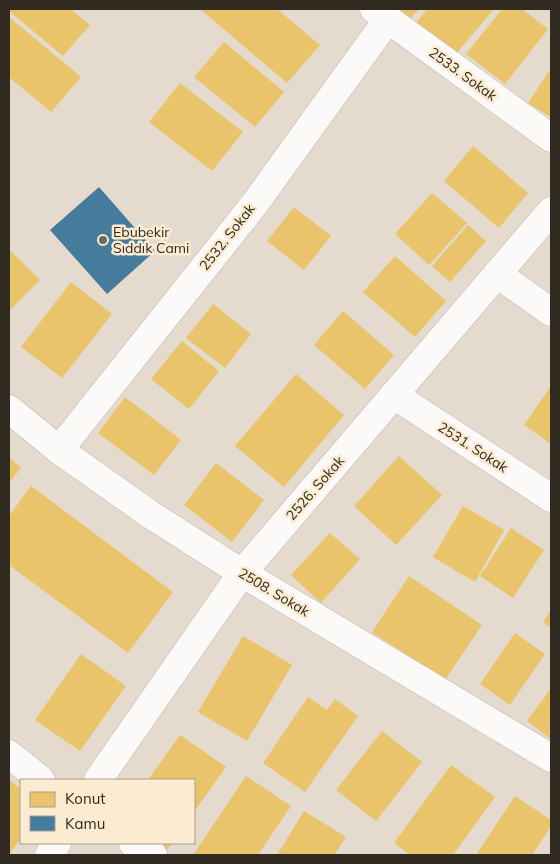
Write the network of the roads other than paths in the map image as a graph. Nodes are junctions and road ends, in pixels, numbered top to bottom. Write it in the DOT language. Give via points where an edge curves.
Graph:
graph roads {
  1 [pos="381,14"];
  2 [pos="551,138"];
  3 [pos="551,210"];
  4 [pos="497,274"];
  5 [pos="551,312"];
  6 [pos="394,395"];
  7 [pos="9,409"];
  8 [pos="59,450"];
  9 [pos="551,498"];
  10 [pos="242,573"];
  11 [pos="9,754"];
  12 [pos="551,758"];
  13 [pos="40,779"];
  14 [pos="99,779"];
  15 [pos="56,844"];
  16 [pos="135,844"];
  17 [pos="49,855"];
  18 [pos="153,855"];
  1 -- 2 [label="street, 2533. Sokak"];
  1 -- 8 [label="street, 2532. Sokak" via="253,206"];
  3 -- 4 [label="street, 2526. Sokak"];
  4 -- 5 [label="street"];
  4 -- 6 [label="street, 2526. Sokak"];
  6 -- 9 [label="street, 2531. Sokak"];
  6 -- 10 [label="street, 2526. Sokak"];
  7 -- 8 [label="street, 2508. Sokak"];
  8 -- 10 [label="street, 2508. Sokak" via="151,515"];
  10 -- 12 [label="street, 2508. Sokak"];
  10 -- 14 [label="street, 2526. Sokak"];
  11 -- 13 [label="street"];
  15 -- 17 [label="street"];
  16 -- 18 [label="street"];
}
